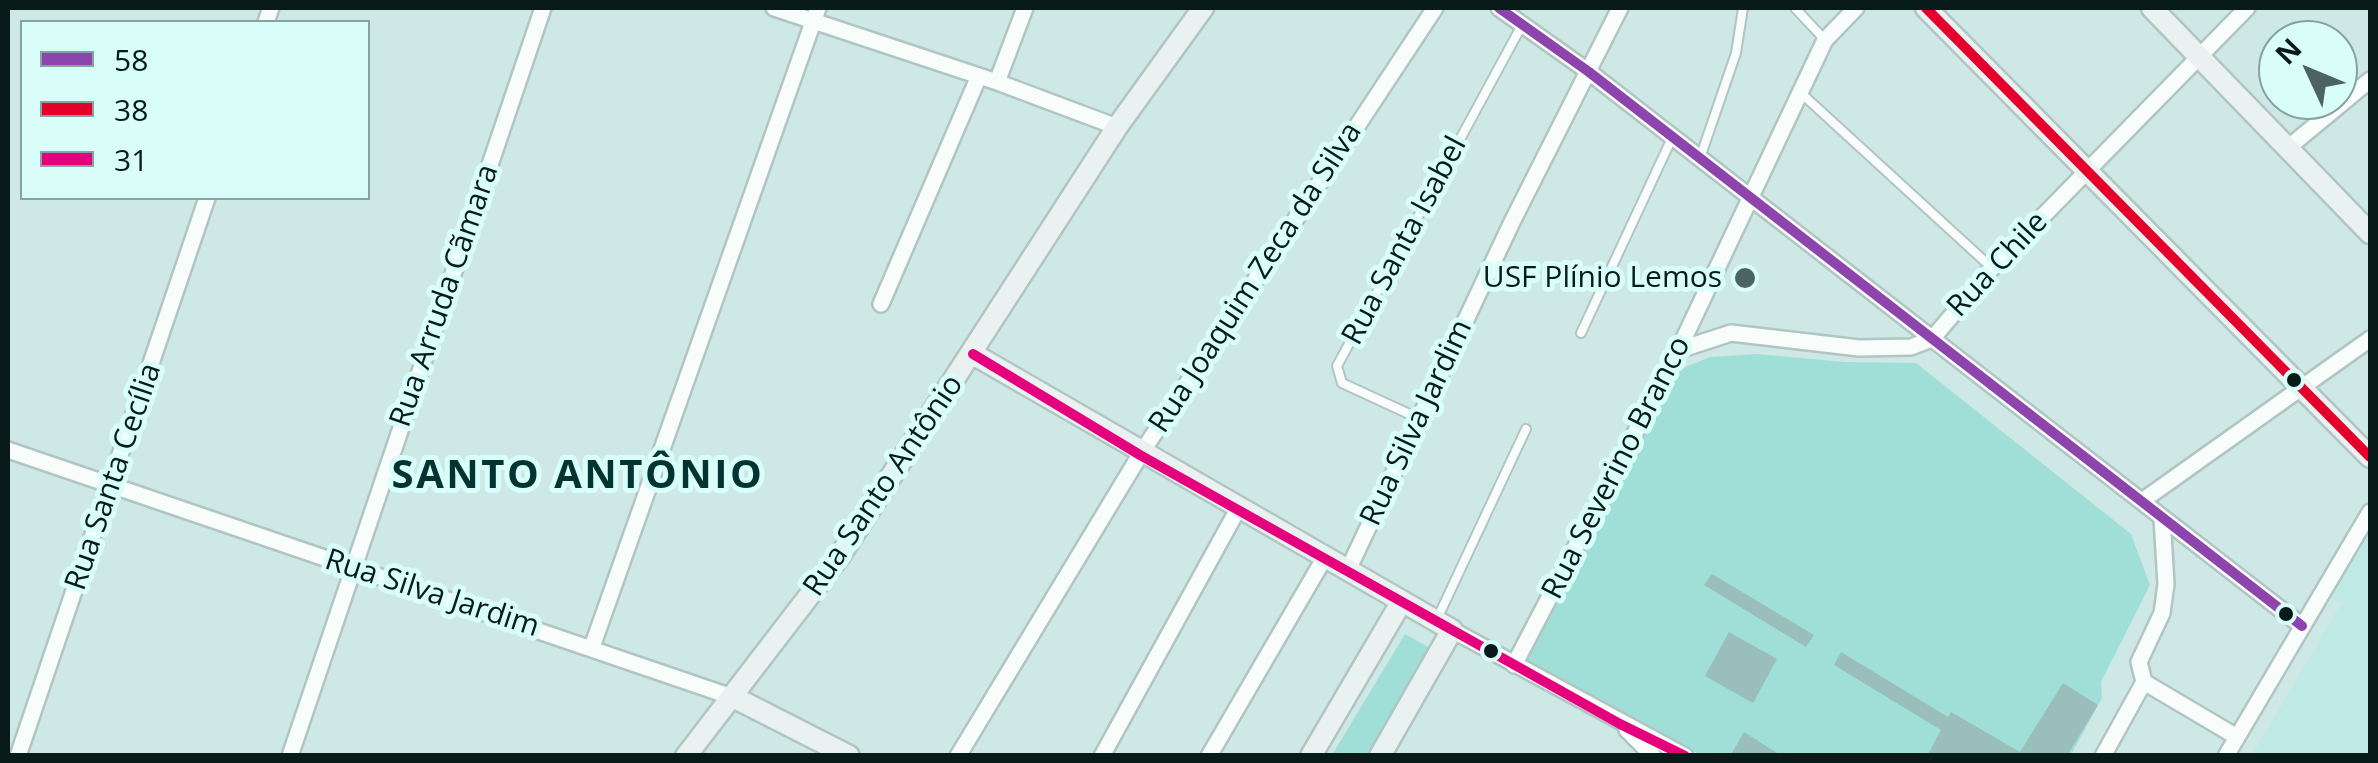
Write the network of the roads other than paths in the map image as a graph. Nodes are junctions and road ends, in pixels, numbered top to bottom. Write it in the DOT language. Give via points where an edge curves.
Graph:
graph roads {
  1 [pos="543,8"];
  2 [pos="774,8"];
  3 [pos="1025,8"];
  4 [pos="1203,8"];
  5 [pos="1434,8"];
  6 [pos="1499,8"];
  7 [pos="1620,8"];
  8 [pos="1743,8"];
  9 [pos="1796,8"];
  10 [pos="1856,8"];
  11 [pos="1926,8"];
  12 [pos="2152,8"];
  13 [pos="2247,8"];
  14 [pos="816,14"];
  15 [pos="1522,25"];
  16 [pos="1826,40"];
  17 [pos="2201,55"];
  18 [pos="1589,72"];
  19 [pos="979,76"];
  20 [pos="2370,80"];
  21 [pos="997,82"];
  22 [pos="1802,94"];
  23 [pos="1117,127"];
  24 [pos="1672,138"];
  25 [pos="2289,147"];
  26 [pos="1700,158"];
  27 [pos="2088,169"];
  28 [pos="206,200"];
  29 [pos="1752,201"];
  30 [pos="2370,234"];
  31 [pos="1992,268"];
  32 [pos="881,304"];
  33 [pos="1581,333"];
  34 [pos="1932,338"];
  35 [pos="2370,339"];
  36 [pos="1678,351"];
  37 [pos="973,354"];
  38 [pos="2300,386"];
  39 [pos="1420,418"];
  40 [pos="1526,429"];
  41 [pos="8,450"];
  42 [pos="1140,455"];
  43 [pos="2370,457"];
  44 [pos="112,484"];
  45 [pos="2142,501"];
  46 [pos="1238,509"];
  47 [pos="2370,512"];
  48 [pos="2162,519"];
  49 [pos="1325,556"];
  50 [pos="354,570"];
  51 [pos="1348,570"];
  52 [pos="1402,601"];
  53 [pos="1444,626"];
  54 [pos="2302,626"];
  55 [pos="592,646"];
  56 [pos="1514,664"];
  57 [pos="2144,682"];
  58 [pos="735,698"];
  59 [pos="1620,724"];
  60 [pos="2237,736"];
  61 [pos="18,756"];
  62 [pos="290,756"];
  63 [pos="686,756"];
  64 [pos="849,756"];
  65 [pos="958,756"];
  66 [pos="1102,756"];
  67 [pos="1209,756"];
  68 [pos="1311,756"];
  69 [pos="1380,756"];
  70 [pos="1654,756"];
  71 [pos="1685,756"];
  72 [pos="2104,756"];
  73 [pos="2226,756"];
  1 -- 50 [label="street, Rua Arruda Cãmara"];
  2 -- 14 [label="street"];
  3 -- 21 [label="street"];
  4 -- 23 [label="main road, Rua Santo Antônio"];
  5 -- 42 [label="street, Rua Joaquim Zeca da Silva"];
  6 -- 15 [label="street"];
  7 -- 18 [label="street, Rua Silva Jardim"];
  8 -- 26 [label="lane" via="1736,53"];
  9 -- 16 [label="lane"];
  10 -- 16 [label="street, Rua Severino Branco"];
  11 -- 27 [label="main road"];
  12 -- 17 [label="main road"];
  13 -- 17 [label="street, Rua Chile"];
  14 -- 19 [label="street"];
  14 -- 55 [label="street"];
  15 -- 18 [label="street"];
  15 -- 39 [label="lane, Rua Santa Isabel" via="1337,366 1342,383"];
  16 -- 22 [label="street, Rua Severino Branco"];
  17 -- 25 [label="main road"];
  17 -- 27 [label="street, Rua Chile"];
  18 -- 24 [label="street"];
  18 -- 39 [label="street, Rua Silva Jardim"];
  19 -- 21 [label="street"];
  19 -- 32 [label="street"];
  20 -- 25 [label="street"];
  21 -- 23 [label="street"];
  22 -- 29 [label="street, Rua Severino Branco"];
  22 -- 31 [label="lane"];
  23 -- 37 [label="main road, Rua Santo Antônio"];
  24 -- 26 [label="street"];
  24 -- 33 [label="lane"];
  25 -- 30 [label="main road"];
  26 -- 29 [label="street"];
  27 -- 31 [label="street, Rua Chile"];
  27 -- 38 [label="main road"];
  28 -- 44 [label="street, Rua Santa Cecília"];
  29 -- 34 [label="street"];
  29 -- 36 [label="street, Rua Severino Branco"];
  31 -- 34 [label="street, Rua Chile"];
  34 -- 36 [label="street, Rua Chile" via="1911,347 1860,348 1732,333"];
  34 -- 45 [label="street"];
  35 -- 38 [label="street"];
  36 -- 56 [label="street, Rua Severino Branco"];
  37 -- 42 [label="main road"];
  37 -- 58 [label="main road, Rua Santo Antônio" via="840,557"];
  38 -- 43 [label="main road"];
  38 -- 45 [label="street"];
  39 -- 51 [label="street, Rua Silva Jardim"];
  40 -- 53 [label="lane"];
  41 -- 44 [label="street, Rua Silva Jardim"];
  42 -- 46 [label="main road"];
  42 -- 65 [label="street, Rua Joaquim Zeca da Silva"];
  44 -- 50 [label="street, Rua Silva Jardim"];
  44 -- 61 [label="street, Rua Santa Cecília"];
  45 -- 48 [label="street"];
  46 -- 49 [label="main road"];
  46 -- 66 [label="street"];
  47 -- 54 [label="street"];
  48 -- 54 [label="street"];
  48 -- 57 [label="street" via="2166,584 2162,613 2139,662"];
  49 -- 51 [label="main road"];
  49 -- 67 [label="street"];
  50 -- 55 [label="street, Rua Silva Jardim"];
  50 -- 62 [label="street, Rua Arruda Cãmara"];
  51 -- 52 [label="main road"];
  52 -- 53 [label="main road"];
  52 -- 68 [label="main road"];
  53 -- 56 [label="street"];
  53 -- 69 [label="main road"];
  54 -- 60 [label="street"];
  55 -- 58 [label="street, Rua Silva Jardim"];
  56 -- 59 [label="street"];
  57 -- 60 [label="street"];
  57 -- 72 [label="street"];
  58 -- 63 [label="main road, Rua Santo Antônio"];
  58 -- 64 [label="main road, Rua Silva Jardim"];
  59 -- 70 [label="street"];
  59 -- 71 [label="street"];
  60 -- 73 [label="street"];
}
